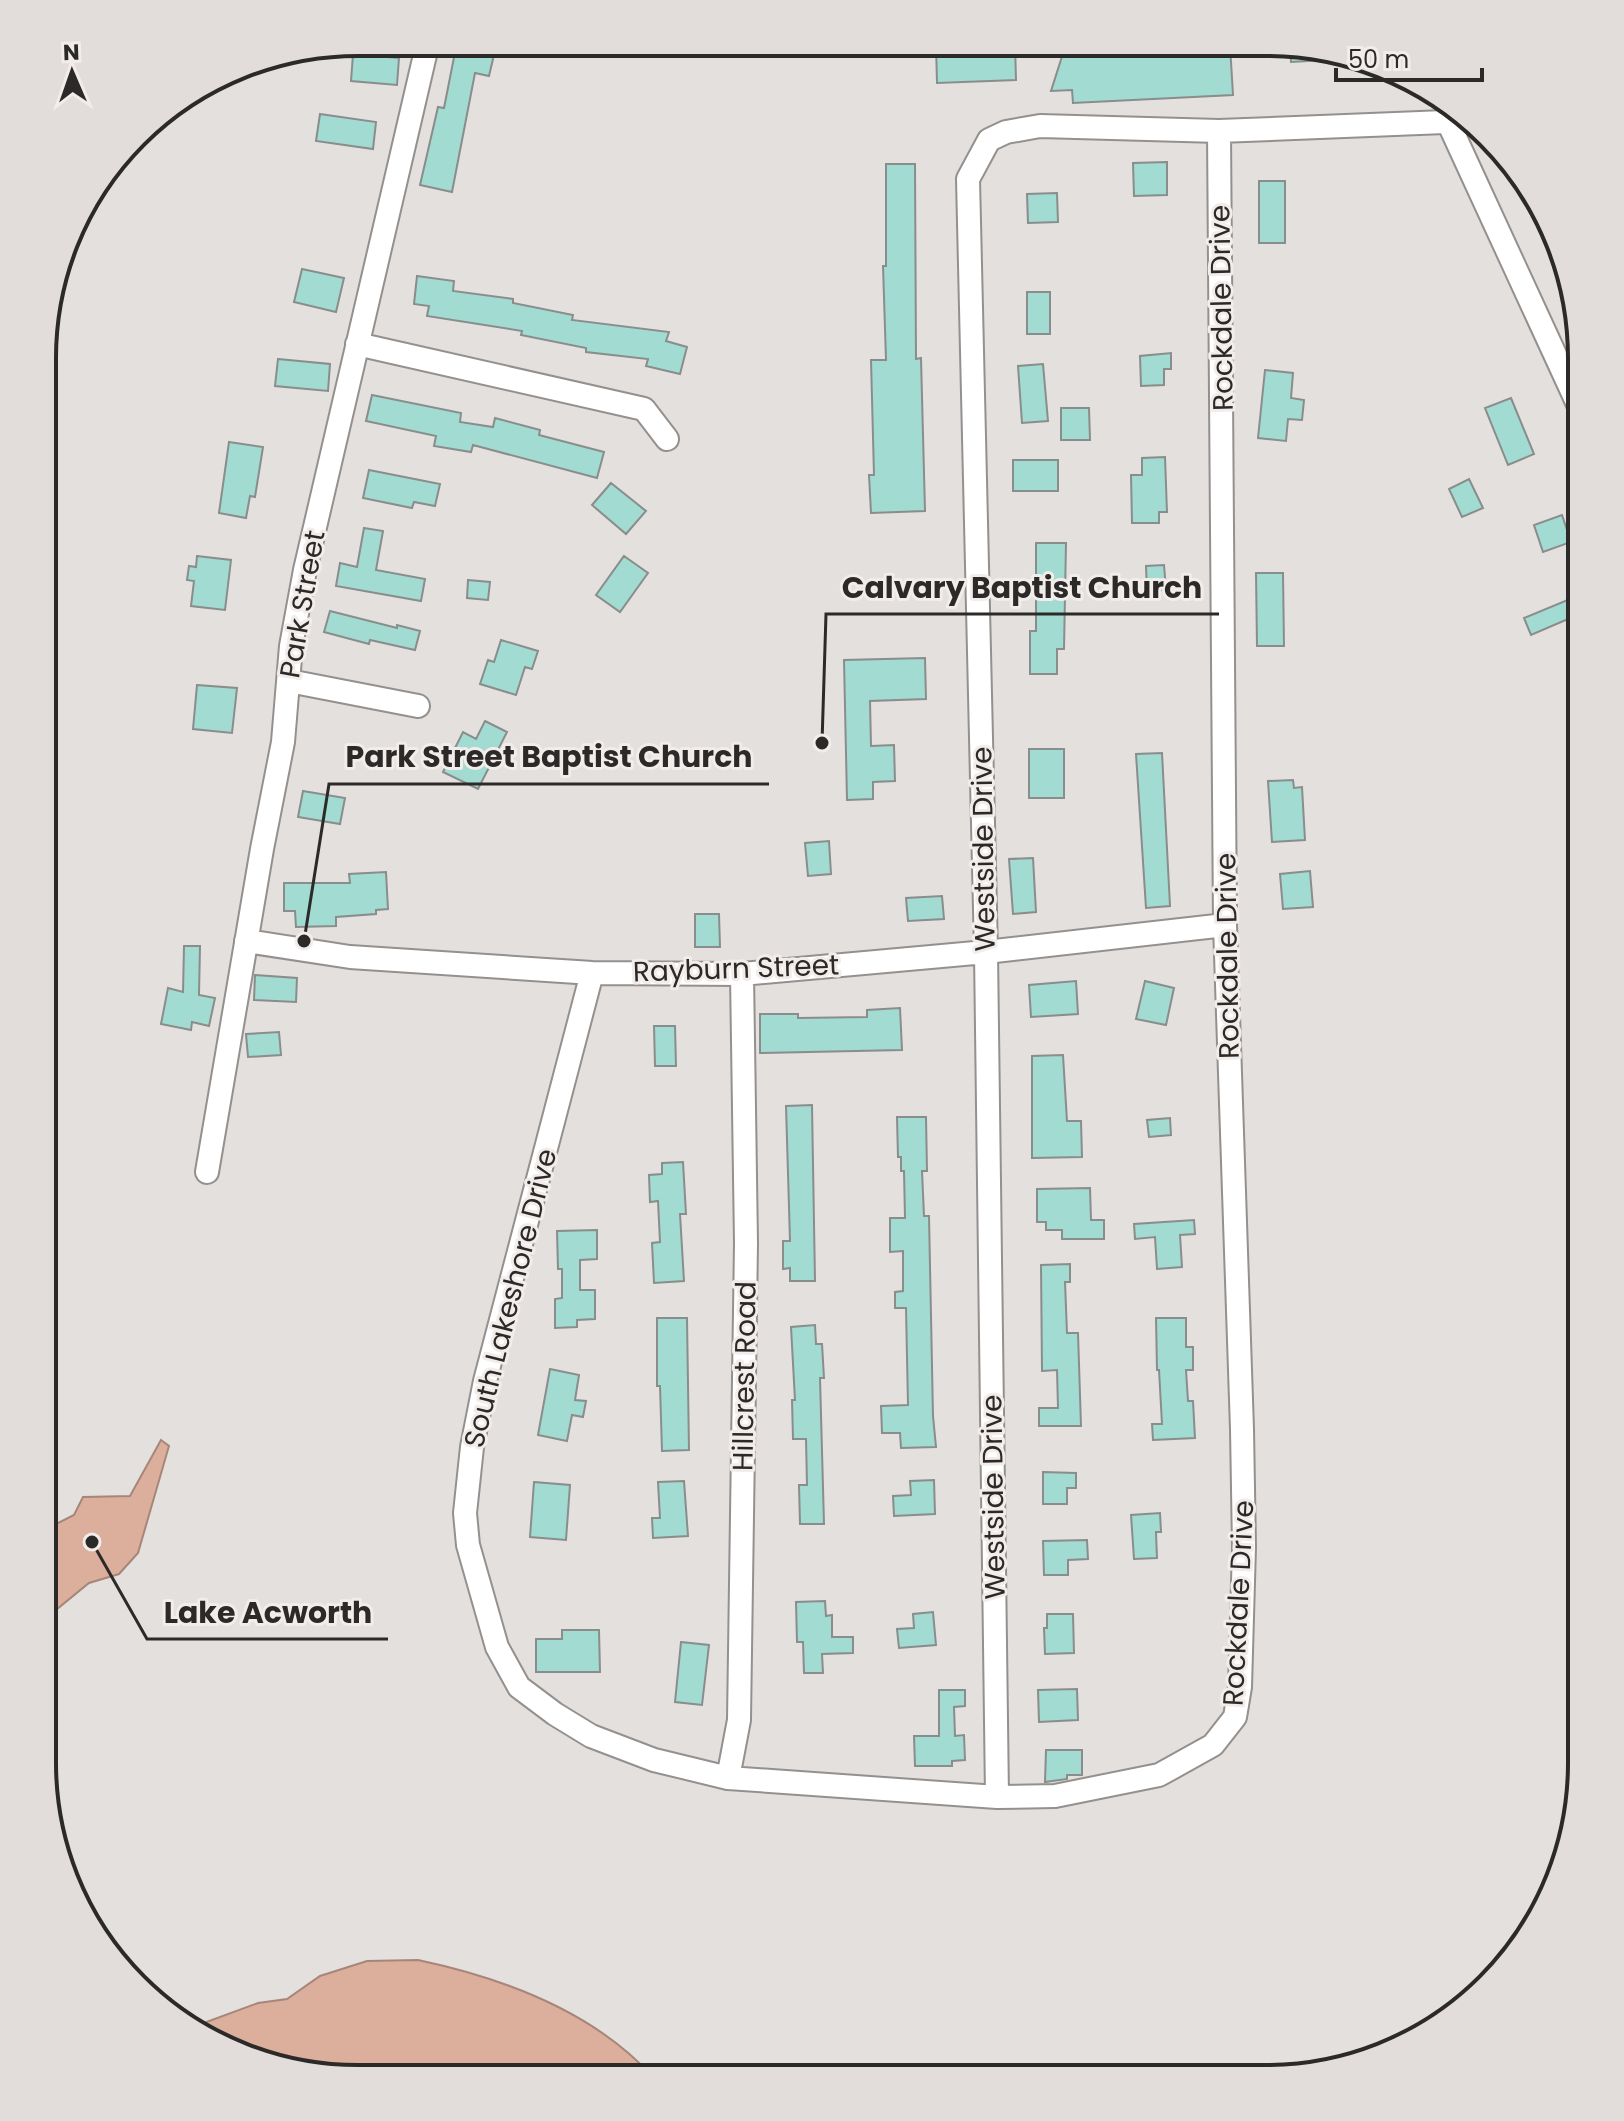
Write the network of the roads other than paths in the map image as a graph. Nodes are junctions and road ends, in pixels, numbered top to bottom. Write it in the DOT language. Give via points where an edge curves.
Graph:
graph roads {
  1 [pos="423,56"];
  2 [pos="1454,121"];
  3 [pos="1462,129"];
  4 [pos="1219,131"];
  5 [pos="357,344"];
  6 [pos="1568,380"];
  7 [pos="667,439"];
  8 [pos="289,681"];
  9 [pos="418,706"];
  10 [pos="1225,925"];
  11 [pos="246,941"];
  12 [pos="986,952"];
  13 [pos="592,973"];
  14 [pos="742,974"];
  15 [pos="207,1172"];
  16 [pos="1189,1758"];
  17 [pos="728,1778"];
  18 [pos="997,1797"];
  1 -- 5 [label="street, Park Street"];
  2 -- 4 [label="street, Westside Drive"];
  3 -- 6 [label="street"];
  4 -- 10 [label="street, Rockdale Drive"];
  4 -- 12 [label="street, Westside Drive" via="1040,126 1006,132 989,140 968,179"];
  5 -- 7 [label="street" via="644,409"];
  5 -- 8 [label="street, Park Street" via="305,570"];
  8 -- 9 [label="street"];
  8 -- 11 [label="street, Park Street" via="283,742"];
  10 -- 12 [label="street, Rayburn Street"];
  10 -- 16 [label="street, Rockdale Drive" via="1242,1429 1240,1687 1235,1717 1213,1745"];
  11 -- 13 [label="street, Rayburn Street" via="350,957"];
  11 -- 15 [label="street, Park Street"];
  12 -- 14 [label="street, Rayburn Street"];
  12 -- 18 [label="street, Westside Drive"];
  13 -- 14 [label="street, Rayburn Street"];
  13 -- 17 [label="street, South Lakeshore Drive" via="485,1381 465,1513 468,1545 497,1647 519,1687 591,1736 654,1760"];
  14 -- 17 [label="street, Hillcrest Road" via="746,1243 739,1720"];
  16 -- 18 [label="street, South Lakeshore Drive" via="1159,1775 1055,1796"];
  17 -- 18 [label="street, South Lakeshore Drive"];
}
